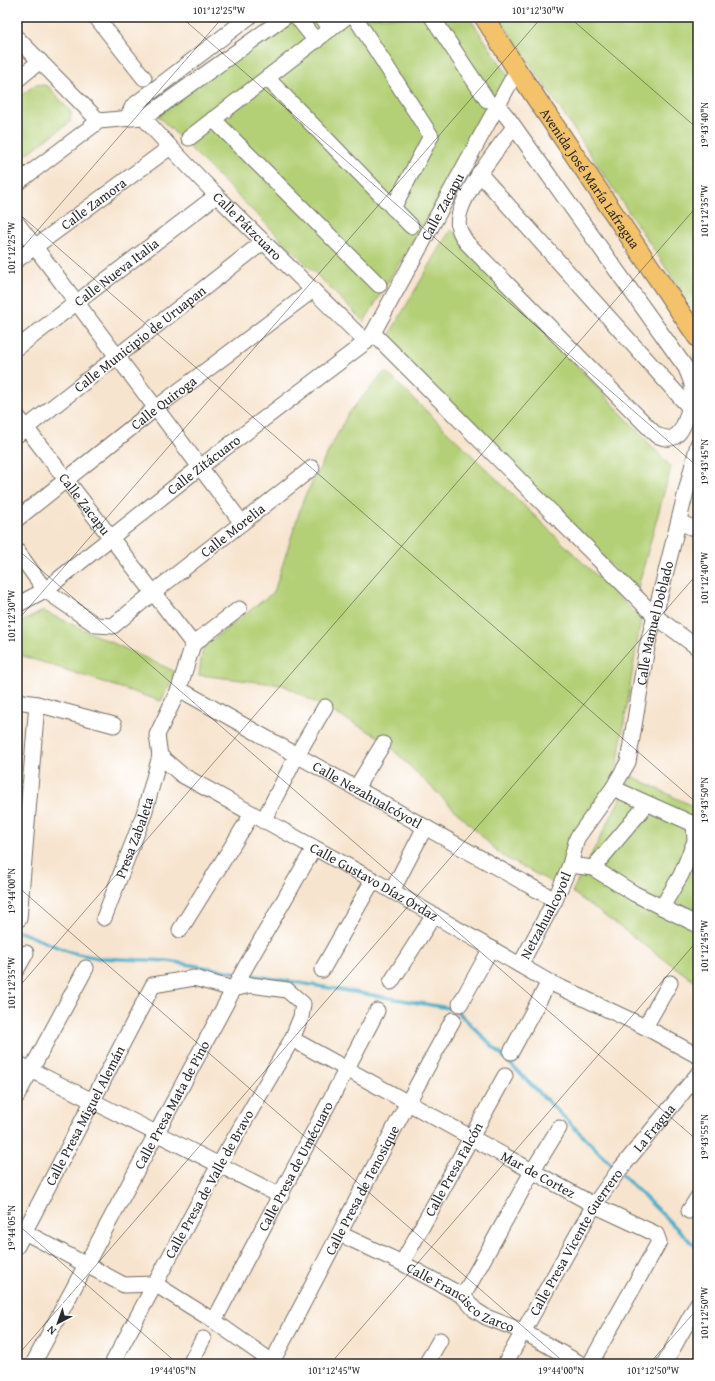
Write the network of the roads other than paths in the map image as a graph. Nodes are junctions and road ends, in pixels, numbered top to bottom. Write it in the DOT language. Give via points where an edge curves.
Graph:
graph roads {
  1 [pos="96,17"];
  2 [pos="249,17"];
  3 [pos="284,17"];
  4 [pos="297,17"];
  5 [pos="322,17"];
  6 [pos="346,17"];
  7 [pos="355,17"];
  8 [pos="432,17"];
  9 [pos="484,17"];
  10 [pos="331,29"];
  11 [pos="17,38"];
  12 [pos="316,41"];
  13 [pos="40,61"];
  14 [pos="518,70"];
  15 [pos="144,78"];
  16 [pos="267,78"];
  17 [pos="17,80"];
  18 [pos="493,103"];
  19 [pos="134,114"];
  20 [pos="214,119"];
  21 [pos="99,121"];
  22 [pos="514,127"];
  23 [pos="189,138"];
  24 [pos="169,148"];
  25 [pos="480,173"];
  26 [pos="17,183"];
  27 [pos="216,196"];
  28 [pos="393,208"];
  29 [pos="17,223"];
  30 [pos="411,226"];
  31 [pos="264,242"];
  32 [pos="34,246"];
  33 [pos="17,260"];
  34 [pos="379,285"];
  35 [pos="313,290"];
  36 [pos="76,302"];
  37 [pos="370,338"];
  38 [pos="698,338"];
  39 [pos="17,348"];
  40 [pos="118,357"];
  41 [pos="156,408"];
  42 [pos="17,416"];
  43 [pos="691,416"];
  44 [pos="22,432"];
  45 [pos="698,444"];
  46 [pos="200,467"];
  47 [pos="312,468"];
  48 [pos="66,480"];
  49 [pos="17,519"];
  50 [pos="679,522"];
  51 [pos="242,523"];
  52 [pos="698,530"];
  53 [pos="111,538"];
  54 [pos="17,551"];
  55 [pos="45,590"];
  56 [pos="154,592"];
  57 [pos="17,605"];
  58 [pos="239,609"];
  59 [pos="655,616"];
  60 [pos="193,644"];
  61 [pos="698,648"];
  62 [pos="179,689"];
  63 [pos="17,701"];
  64 [pos="37,704"];
  65 [pos="325,707"];
  66 [pos="114,725"];
  67 [pos="383,744"];
  68 [pos="297,755"];
  69 [pos="160,756"];
  70 [pos="356,788"];
  71 [pos="609,793"];
  72 [pos="647,804"];
  73 [pos="257,817"];
  74 [pos="696,825"];
  75 [pos="426,827"];
  76 [pos="314,848"];
  77 [pos="570,865"];
  78 [pos="593,868"];
  79 [pos="374,880"];
  80 [pos="392,891"];
  81 [pos="555,900"];
  82 [pos="662,907"];
  83 [pos="434,915"];
  84 [pos="104,918"];
  85 [pos="18,919"];
  86 [pos="698,925"];
  87 [pos="180,930"];
  88 [pos="491,948"];
  89 [pos="26,953"];
  90 [pos="520,966"];
  91 [pos="17,968"];
  92 [pos="86,968"];
  93 [pos="322,970"];
  94 [pos="391,982"];
  95 [pos="549,982"];
  96 [pos="670,983"];
  97 [pos="236,985"];
  98 [pos="460,1004"];
  99 [pos="377,1011"];
  100 [pos="454,1020"];
  101 [pos="645,1027"];
  102 [pos="292,1039"];
  103 [pos="511,1052"];
  104 [pos="698,1056"];
  105 [pos="17,1063"];
  106 [pos="346,1070"];
  107 [pos="30,1071"];
  108 [pos="698,1074"];
  109 [pos="505,1076"];
  110 [pos="17,1096"];
  111 [pos="92,1102"];
  112 [pos="406,1103"];
  113 [pos="558,1128"];
  114 [pos="157,1134"];
  115 [pos="471,1138"];
  116 [pos="219,1165"];
  117 [pos="621,1168"];
  118 [pos="532,1172"];
  119 [pos="281,1196"];
  120 [pos="698,1197"];
  121 [pos="594,1205"];
  122 [pos="689,1211"];
  123 [pos="20,1230"];
  124 [pos="340,1234"];
  125 [pos="17,1246"];
  126 [pos="402,1263"];
  127 [pos="86,1265"];
  128 [pos="155,1284"];
  129 [pos="463,1296"];
  130 [pos="698,1303"];
  131 [pos="214,1321"];
  132 [pos="522,1331"];
  133 [pos="204,1339"];
  134 [pos="440,1340"];
  135 [pos="274,1363"];
  136 [pos="33,1364"];
  137 [pos="112,1364"];
  138 [pos="190,1364"];
  139 [pos="426,1364"];
  140 [pos="505,1364"];
  141 [pos="581,1364"];
  142 [pos="590,1364"];
  143 [pos="664,1364"];
  1 -- 15 [label="street"];
  2 -- 19 [label="street"];
  3 -- 19 [label="street" via="155,110"];
  4 -- 12 [label="street"];
  5 -- 10 [label="street"];
  6 -- 10 [label="street"];
  7 -- 28 [label="street" via="432,136"];
  8 -- 18 [label="street"];
  9 -- 14 [label="main road, Avenida José María Lafragua"];
  10 -- 12 [label="street"];
  11 -- 13 [label="street"];
  12 -- 16 [label="street"];
  13 -- 17 [label="street"];
  13 -- 21 [label="street"];
  14 -- 18 [label="street, Calle Zacapu"];
  14 -- 38 [label="main road, Avenida José María Lafragua"];
  16 -- 20 [label="street"];
  16 -- 28 [label="street"];
  18 -- 22 [label="street"];
  18 -- 37 [label="street, Calle Zacapu"];
  19 -- 21 [label="street"];
  19 -- 24 [label="street, Calle Pátzcuaro"];
  20 -- 23 [label="street"];
  20 -- 34 [label="street"];
  21 -- 26 [label="street"];
  22 -- 25 [label="street"];
  22 -- 43 [label="street" via="686,368 692,388"];
  24 -- 27 [label="street, Calle Pátzcuaro"];
  24 -- 32 [label="street, Calle Zamora"];
  25 -- 43 [label="street"];
  25 -- 43 [label="street" via="459,214 459,228 466,242 656,435 674,437"];
  27 -- 31 [label="street, Calle Pátzcuaro"];
  27 -- 36 [label="street, Calle Nueva Italia"];
  28 -- 30 [label="street"];
  29 -- 32 [label="street"];
  31 -- 35 [label="street, Calle Pátzcuaro"];
  31 -- 40 [label="street, Calle Municipio de Uruapan"];
  32 -- 33 [label="street, Calle Zamora"];
  32 -- 36 [label="street"];
  35 -- 37 [label="street, Calle Pátzcuaro"];
  35 -- 41 [label="street, Calle Quiroga"];
  36 -- 39 [label="street, Calle Nueva Italia"];
  36 -- 40 [label="street"];
  37 -- 46 [label="street, Calle Zitácuaro"];
  37 -- 59 [label="street, Calle Pátzcuaro"];
  40 -- 41 [label="street"];
  40 -- 44 [label="street, Calle Municipio de Uruapan"];
  41 -- 46 [label="street"];
  41 -- 48 [label="street, Calle Quiroga"];
  42 -- 44 [label="street, Calle Zacapu"];
  44 -- 48 [label="street, Calle Zacapu"];
  45 -- 50 [label="street, Calle Manuel Doblado"];
  46 -- 51 [label="street"];
  46 -- 53 [label="street, Calle Zitácuaro"];
  47 -- 51 [label="street, Calle Morelia"];
  48 -- 49 [label="street, Calle Quiroga"];
  48 -- 53 [label="street, Calle Zacapu"];
  50 -- 52 [label="street"];
  50 -- 59 [label="street, Calle Manuel Doblado"];
  51 -- 56 [label="street, Calle Morelia"];
  53 -- 55 [label="street, Calle Zitácuaro"];
  53 -- 56 [label="street, Calle Zacapu"];
  54 -- 55 [label="street"];
  55 -- 56 [label="street, Calle Morelia" via="96,625 113,626"];
  55 -- 57 [label="street, Calle Zitácuaro"];
  56 -- 60 [label="street, Calle Zacapu"];
  58 -- 60 [label="street"];
  59 -- 61 [label="street, Calle Pátzcuaro"];
  59 -- 71 [label="street, Calle Manuel Doblado" via="647,647 628,762"];
  60 -- 62 [label="street"];
  62 -- 68 [label="street, Calle Nezahualcóyotl"];
  62 -- 69 [label="street" via="158,735"];
  63 -- 64 [label="street"];
  64 -- 66 [label="street"];
  64 -- 85 [label="street"];
  65 -- 68 [label="street"];
  67 -- 70 [label="street"];
  68 -- 70 [label="street, Calle Nezahualcóyotl"];
  68 -- 73 [label="street"];
  69 -- 73 [label="street, Calle Gustavo Díaz Ordaz" via="182,775"];
  69 -- 84 [label="street, Presa Zabaleta" via="144,814"];
  70 -- 75 [label="street, Calle Nezahualcóyotl"];
  71 -- 72 [label="street"];
  71 -- 77 [label="street, Calle Manuel Doblado" via="577,838"];
  72 -- 74 [label="street"];
  72 -- 78 [label="street"];
  73 -- 76 [label="street, Calle Gustavo Díaz Ordaz"];
  73 -- 87 [label="street"];
  74 -- 82 [label="street" via="695,841 681,875"];
  75 -- 80 [label="street"];
  75 -- 81 [label="street, Calle Nezahualcóyotl"];
  76 -- 79 [label="street, Calle Gustavo Díaz Ordaz"];
  76 -- 97 [label="street, Calle Presa Mata de Pino"];
  77 -- 78 [label="street"];
  77 -- 81 [label="street, Netzahualcoyotl"];
  78 -- 82 [label="street"];
  79 -- 80 [label="street, Calle Gustavo Díaz Ordaz"];
  79 -- 93 [label="street"];
  80 -- 83 [label="street, Calle Gustavo Díaz Ordaz"];
  81 -- 90 [label="street, Netzahualcoyotl"];
  82 -- 86 [label="street"];
  83 -- 88 [label="street, Calle Gustavo Díaz Ordaz"];
  83 -- 94 [label="street"];
  88 -- 90 [label="street, Calle Gustavo Díaz Ordaz"];
  88 -- 98 [label="street"];
  89 -- 91 [label="street"];
  90 -- 95 [label="street, Calle Gustavo Díaz Ordaz"];
  92 -- 107 [label="street"];
  95 -- 101 [label="street, Calle Gustavo Díaz Ordaz"];
  95 -- 103 [label="street"];
  96 -- 101 [label="street"];
  97 -- 102 [label="street, Calle Presa de Valle de Bravo" via="287,990 303,1004"];
  97 -- 111 [label="street, Calle Presa Miguel Alemán" via="194,978 153,985"];
  97 -- 114 [label="street, Calle Presa Mata de Pino"];
  99 -- 106 [label="street, Calle Presa de Umécuaro"];
  100 -- 112 [label="street, Calle Presa de Tenosique"];
  101 -- 104 [label="street, Calle Gustavo Díaz Ordaz"];
  102 -- 106 [label="street, Mar de Cortez"];
  102 -- 116 [label="street, Calle Presa de Valle de Bravo"];
  105 -- 107 [label="street"];
  106 -- 112 [label="street, Mar de Cortez"];
  106 -- 119 [label="street, Calle Presa de Umécuaro"];
  107 -- 110 [label="street"];
  107 -- 111 [label="street"];
  108 -- 117 [label="street, La Fragua"];
  109 -- 115 [label="street, Calle Presa Falcón"];
  111 -- 114 [label="street"];
  111 -- 123 [label="street, Calle Presa Miguel Alemán"];
  112 -- 115 [label="street, Mar de Cortez"];
  112 -- 124 [label="street, Calle Presa de Tenosique"];
  113 -- 118 [label="street"];
  114 -- 116 [label="street"];
  114 -- 127 [label="street, Calle Presa Mata de Pino"];
  115 -- 118 [label="street, Mar de Cortez"];
  115 -- 126 [label="street, Calle Presa Falcón"];
  116 -- 119 [label="street"];
  116 -- 128 [label="street, Calle Presa de Valle de Bravo"];
  117 -- 121 [label="street, Calle Presa Vicente Guerrero"];
  118 -- 121 [label="street, Mar de Cortez"];
  118 -- 129 [label="street"];
  119 -- 131 [label="street, Calle Presa de Umécuaro"];
  120 -- 122 [label="street"];
  121 -- 132 [label="street, Calle Presa Vicente Guerrero"];
  121 -- 142 [label="street, Mar de Cortez" via="656,1234 659,1242"];
  123 -- 125 [label="street, Calle Presa Miguel Alemán"];
  123 -- 127 [label="street"];
  124 -- 126 [label="street, Calle Francisco Zarco"];
  124 -- 135 [label="street, Calle Presa de Tenosique"];
  126 -- 129 [label="street, Calle Francisco Zarco"];
  127 -- 128 [label="street" via="124,1285"];
  127 -- 136 [label="street, Calle Presa Mata de Pino"];
  128 -- 131 [label="street"];
  128 -- 137 [label="street, Calle Presa de Valle de Bravo"];
  129 -- 132 [label="street, Calle Francisco Zarco" via="475,1310 486,1317"];
  130 -- 143 [label="street"];
  131 -- 135 [label="street"];
  132 -- 140 [label="street, Calle Presa Vicente Guerrero"];
  132 -- 141 [label="street, Calle Francisco Zarco"];
  133 -- 138 [label="street"];
  134 -- 139 [label="street"];
}
